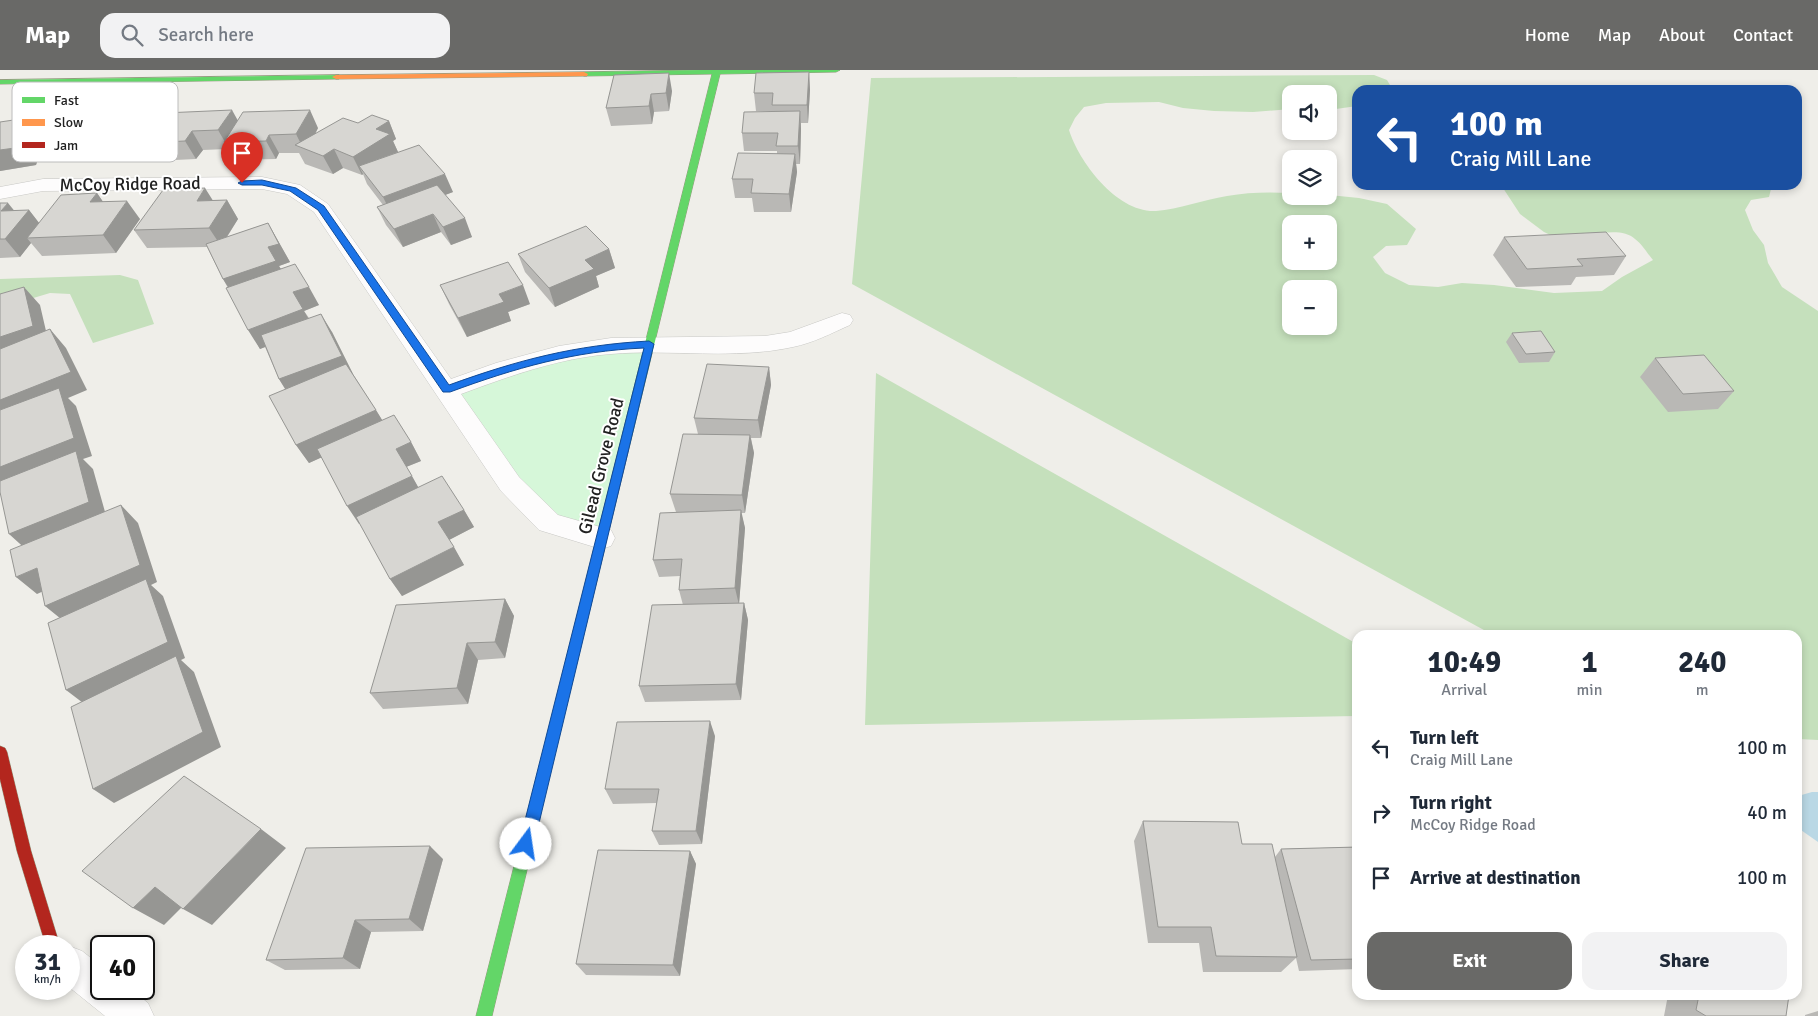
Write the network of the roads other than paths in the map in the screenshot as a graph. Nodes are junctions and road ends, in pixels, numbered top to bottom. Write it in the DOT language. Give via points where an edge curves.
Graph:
graph roads {
  1 [pos="836,70"];
  2 [pos="717,71"];
  3 [pos="0,82"];
  4 [pos="0,193"];
  5 [pos="842,320"];
  6 [pos="649,344"];
  7 [pos="446,390"];
  8 [pos="601,538"];
  9 [pos="0,752"];
  10 [pos="50,935"];
  11 [pos="80,973"];
  12 [pos="135,1016"];
  13 [pos="484,1016"];
  1 -- 2 [label="street"];
  2 -- 3 [label="street"];
  2 -- 6 [label="street, Gilead Grove Road"];
  4 -- 7 [label="street, McCoy Ridge Road" via="43,185 262,183 293,189 321,208"];
  5 -- 6 [label="street" via="794,339 765,344"];
  6 -- 7 [label="street" via="559,354"];
  6 -- 8 [label="street, Gilead Grove Road"];
  7 -- 8 [label="street, McCoy Ridge Road" via="510,484 549,523"];
  8 -- 13 [label="street, Gilead Grove Road"];
  9 -- 10 [label="street" via="24,851"];
  11 -- 12 [label="street"];
}
